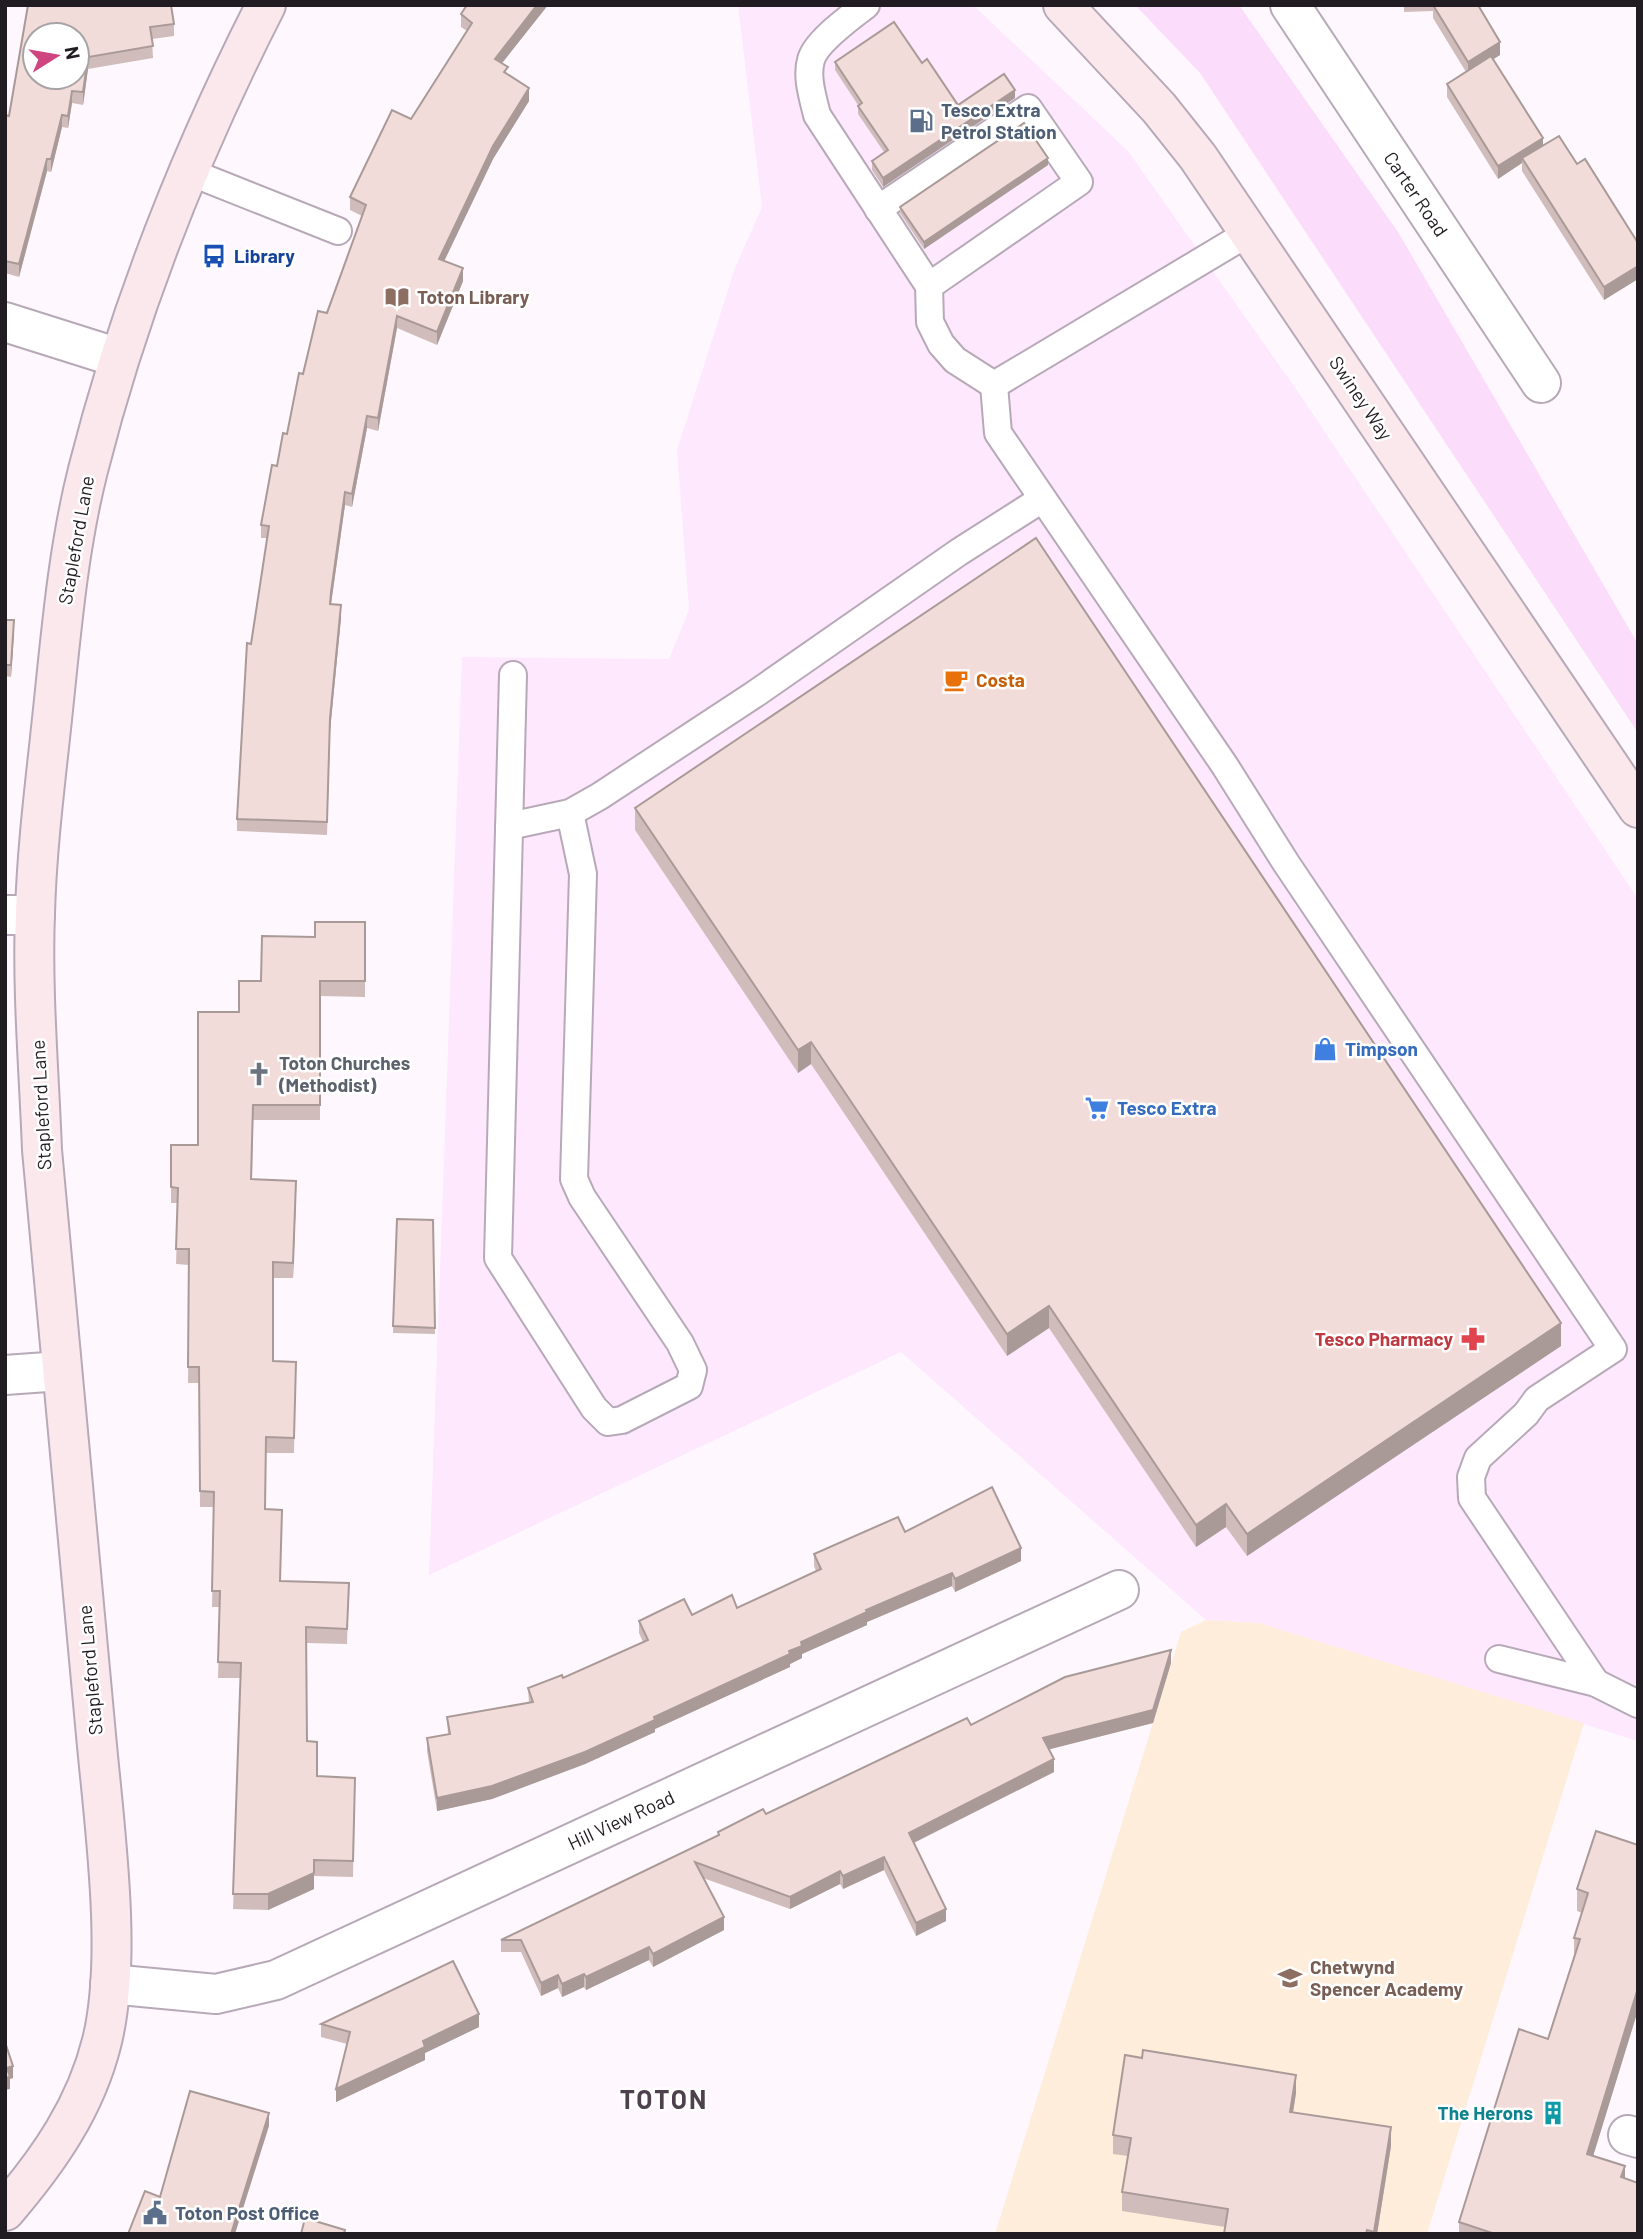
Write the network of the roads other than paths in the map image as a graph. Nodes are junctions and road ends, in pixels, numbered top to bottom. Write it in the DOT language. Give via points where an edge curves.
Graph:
graph roads {
  1 [pos="266,5"];
  2 [pos="866,5"];
  3 [pos="1063,5"];
  4 [pos="1290,5"];
  5 [pos="187,171"];
  6 [pos="878,209"];
  7 [pos="338,231"];
  8 [pos="1250,232"];
  9 [pos="929,286"];
  10 [pos="5,322"];
  11 [pos="119,358"];
  12 [pos="1541,383"];
  13 [pos="995,385"];
  14 [pos="1042,499"];
  15 [pos="513,675"];
  16 [pos="1638,808"];
  17 [pos="570,813"];
  18 [pos="509,826"];
  19 [pos="20,915"];
  20 [pos="61,1371"];
  21 [pos="5,1375"];
  22 [pos="1119,1590"];
  23 [pos="1499,1659"];
  24 [pos="1596,1683"];
  25 [pos="1638,1704"];
  26 [pos="110,1984"];
  27 [pos="5,2211"];
  1 -- 5 [label="main road, Stapleford Lane"];
  2 -- 6 [label="lane" via="835,29 811,58 810,87 817,115"];
  3 -- 8 [label="main road, Swiney Way" via="1159,108"];
  4 -- 12 [label="street, Carter Road"];
  5 -- 7 [label="lane"];
  5 -- 11 [label="main road, Stapleford Lane"];
  6 -- 9 [label="lane"];
  6 -- 9 [label="lane" via="1028,108 1079,182"];
  8 -- 13 [label="lane"];
  8 -- 16 [label="main road, Swiney Way"];
  9 -- 13 [label="lane" via="930,322 942,344 955,360"];
  10 -- 11 [label="street"];
  11 -- 19 [label="main road, Stapleford Lane" via="71,550"];
  13 -- 14 [label="lane" via="998,433"];
  14 -- 17 [label="lane"];
  14 -- 24 [label="lane" via="1612,1349 1537,1399 1526,1415 1478,1458 1471,1477 1472,1498"];
  15 -- 18 [label="lane"];
  17 -- 18 [label="lane"];
  17 -- 18 [label="lane" via="583,874 574,1179 693,1370 689,1386 622,1420 608,1422 594,1409 498,1258"];
  19 -- 20 [label="main road, Stapleford Lane"];
  20 -- 21 [label="street"];
  20 -- 26 [label="main road, Stapleford Lane" via="106,1849"];
  22 -- 26 [label="street, Hill View Road" via="276,1980 216,1994"];
  23 -- 24 [label="lane"];
  24 -- 25 [label="lane"];
  26 -- 27 [label="main road, Stapleford Lane" via="103,2040 89,2084 35,2176"];
}
